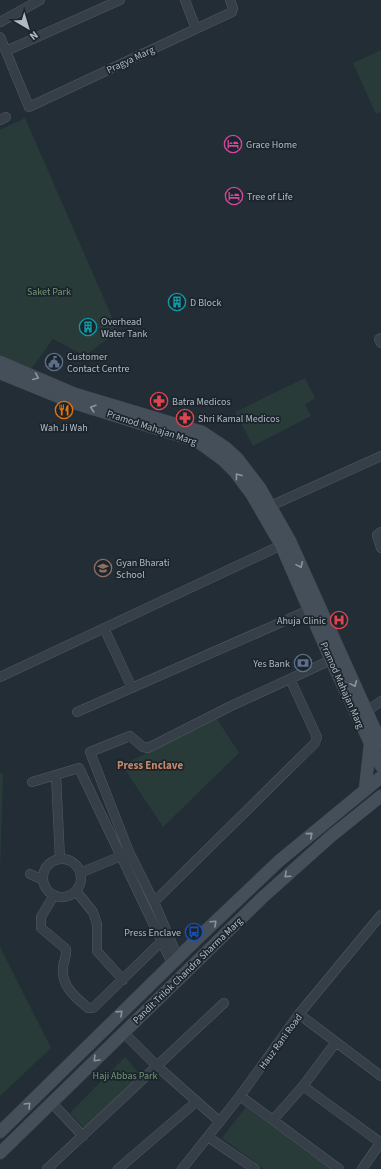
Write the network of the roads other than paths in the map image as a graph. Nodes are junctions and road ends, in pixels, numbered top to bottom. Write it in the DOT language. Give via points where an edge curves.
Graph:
graph roads {
  1 [pos="40,0"];
  2 [pos="120,0"];
  3 [pos="185,0"];
  4 [pos="230,0"];
  5 [pos="30,2"];
  6 [pos="0,22"];
  7 [pos="196,29"];
  8 [pos="0,37"];
  9 [pos="6,51"];
  10 [pos="381,338"];
  11 [pos="381,343"];
  12 [pos="0,362"];
  13 [pos="0,373"];
  14 [pos="381,456"];
  15 [pos="256,492"];
  16 [pos="265,508"];
  17 [pos="381,532"];
  18 [pos="285,543"];
  19 [pos="381,548"];
  20 [pos="309,610"];
  21 [pos="104,628"];
  22 [pos="331,660"];
  23 [pos="0,677"];
  24 [pos="290,679"];
  25 [pos="132,688"];
  26 [pos="381,701"];
  27 [pos="77,712"];
  28 [pos="366,712"];
  29 [pos="376,744"];
  30 [pos="381,766"];
  31 [pos="56,774"];
  32 [pos="381,777"];
  33 [pos="32,782"];
  34 [pos="365,790"];
  35 [pos="381,796"];
  36 [pos="121,856"];
  37 [pos="60,859"];
  38 [pos="80,873"];
  39 [pos="30,874"];
  40 [pos="43,880"];
  41 [pos="76,891"];
  42 [pos="54,895"];
  43 [pos="154,902"];
  44 [pos="381,915"];
  45 [pos="162,941"];
  46 [pos="175,960"];
  47 [pos="123,980"];
  48 [pos="224,1003"];
  49 [pos="304,1018"];
  50 [pos="123,1032"];
  51 [pos="336,1042"];
  52 [pos="158,1067"];
  53 [pos="381,1076"];
  54 [pos="303,1086"];
  55 [pos="240,1096"];
  56 [pos="196,1102"];
  57 [pos="52,1103"];
  58 [pos="273,1120"];
  59 [pos="220,1122"];
  60 [pos="0,1132"];
  61 [pos="83,1136"];
  62 [pos="208,1137"];
  63 [pos="381,1142"];
  64 [pos="0,1153"];
  65 [pos="242,1165"];
  66 [pos="47,1169"];
  67 [pos="118,1169"];
  68 [pos="182,1169"];
  69 [pos="255,1169"];
  70 [pos="339,1169"];
  71 [pos="362,1169"];
  1 -- 5 [label="street"];
  2 -- 9 [label="street"];
  3 -- 7 [label="street"];
  4 -- 7 [label="street, Pragya Marg" via="232,12"];
  5 -- 6 [label="street"];
  7 -- 9 [label="street, Pragya Marg" via="29,107"];
  8 -- 9 [label="street"];
  10 -- 11 [label="street"];
  12 -- 15 [label="street, Pramod Mahajan Marg, one-way" via="75,394 202,432 237,458"];
  15 -- 13 [label="street, Pramod Mahajan Marg, one-way" via="223,460 197,441 71,402"];
  14 -- 16 [label="street"];
  15 -- 16 [label="street, Pramod Mahajan Marg"];
  16 -- 18 [label="street, Pramod Mahajan Marg"];
  17 -- 19 [label="street" via="377,535"];
  18 -- 20 [label="street, Pramod Mahajan Marg"];
  18 -- 21 [label="street"];
  18 -- 28 [label="street, Pramod Mahajan Marg, one-way"];
  20 -- 22 [label="street, Pramod Mahajan Marg"];
  20 -- 25 [label="street"];
  21 -- 23 [label="street"];
  21 -- 25 [label="street"];
  22 -- 24 [label="street"];
  22 -- 29 [label="street, Pramod Mahajan Marg"];
  24 -- 43 [label="street" via="317,736 315,743"];
  24 -- 43 [label="street" via="148,748 144,748 130,736 90,752 129,852"];
  25 -- 27 [label="street"];
  26 -- 28 [label="street"];
  28 -- 29 [label="street, Pramod Mahajan Marg"];
  29 -- 30 [label="street, Pramod Mahajan Marg"];
  29 -- 34 [label="street"];
  31 -- 33 [label="street"];
  31 -- 36 [label="street" via="79,768"];
  31 -- 37 [label="street"];
  32 -- 34 [label="street, Pandit Trilok Chandra Sharma Marg"];
  46 -- 34 [label="street, Pandit Trilok Chandra Sharma Marg, one-way" via="279,862"];
  35 -- 50 [label="street, Pandit Trilok Chandra Sharma Marg, one-way" via="330,837 263,897"];
  36 -- 38 [label="street"];
  36 -- 45 [label="street"];
  37 -- 38 [label="street" via="73,863"];
  37 -- 40 [label="street" via="50,863"];
  38 -- 41 [label="street" via="81,879"];
  39 -- 40 [label="street"];
  40 -- 42 [label="street" via="48,891"];
  41 -- 42 [label="street" via="65,897"];
  41 -- 47 [label="street" via="93,912 97,951"];
  42 -- 47 [label="street" via="40,924 41,928 66,949 62,974 69,991 88,1008 93,1008"];
  43 -- 46 [label="street"];
  44 -- 55 [label="street, Hauz Rani Road" via="299,1014"];
  45 -- 46 [label="street"];
  45 -- 47 [label="street"];
  60 -- 46 [label="street, Pandit Trilok Chandra Sharma Marg, one-way"];
  48 -- 52 [label="street"];
  49 -- 51 [label="street"];
  50 -- 52 [label="street"];
  50 -- 57 [label="street, Pandit Trilok Chandra Sharma Marg, one-way"];
  51 -- 53 [label="street"];
  51 -- 54 [label="street"];
  52 -- 56 [label="street"];
  52 -- 61 [label="street"];
  54 -- 58 [label="street"];
  54 -- 63 [label="street"];
  55 -- 58 [label="street"];
  55 -- 59 [label="street, Hauz Rani Road"];
  56 -- 59 [label="street"];
  56 -- 67 [label="street"];
  57 -- 61 [label="street"];
  57 -- 64 [label="street, Pandit Trilok Chandra Sharma Marg"];
  58 -- 70 [label="street"];
  59 -- 62 [label="street, Hauz Rani Road"];
  61 -- 66 [label="street"];
  62 -- 65 [label="street"];
  62 -- 68 [label="street, Hauz Rani Road"];
  63 -- 71 [label="street"];
  65 -- 69 [label="street"];
}
